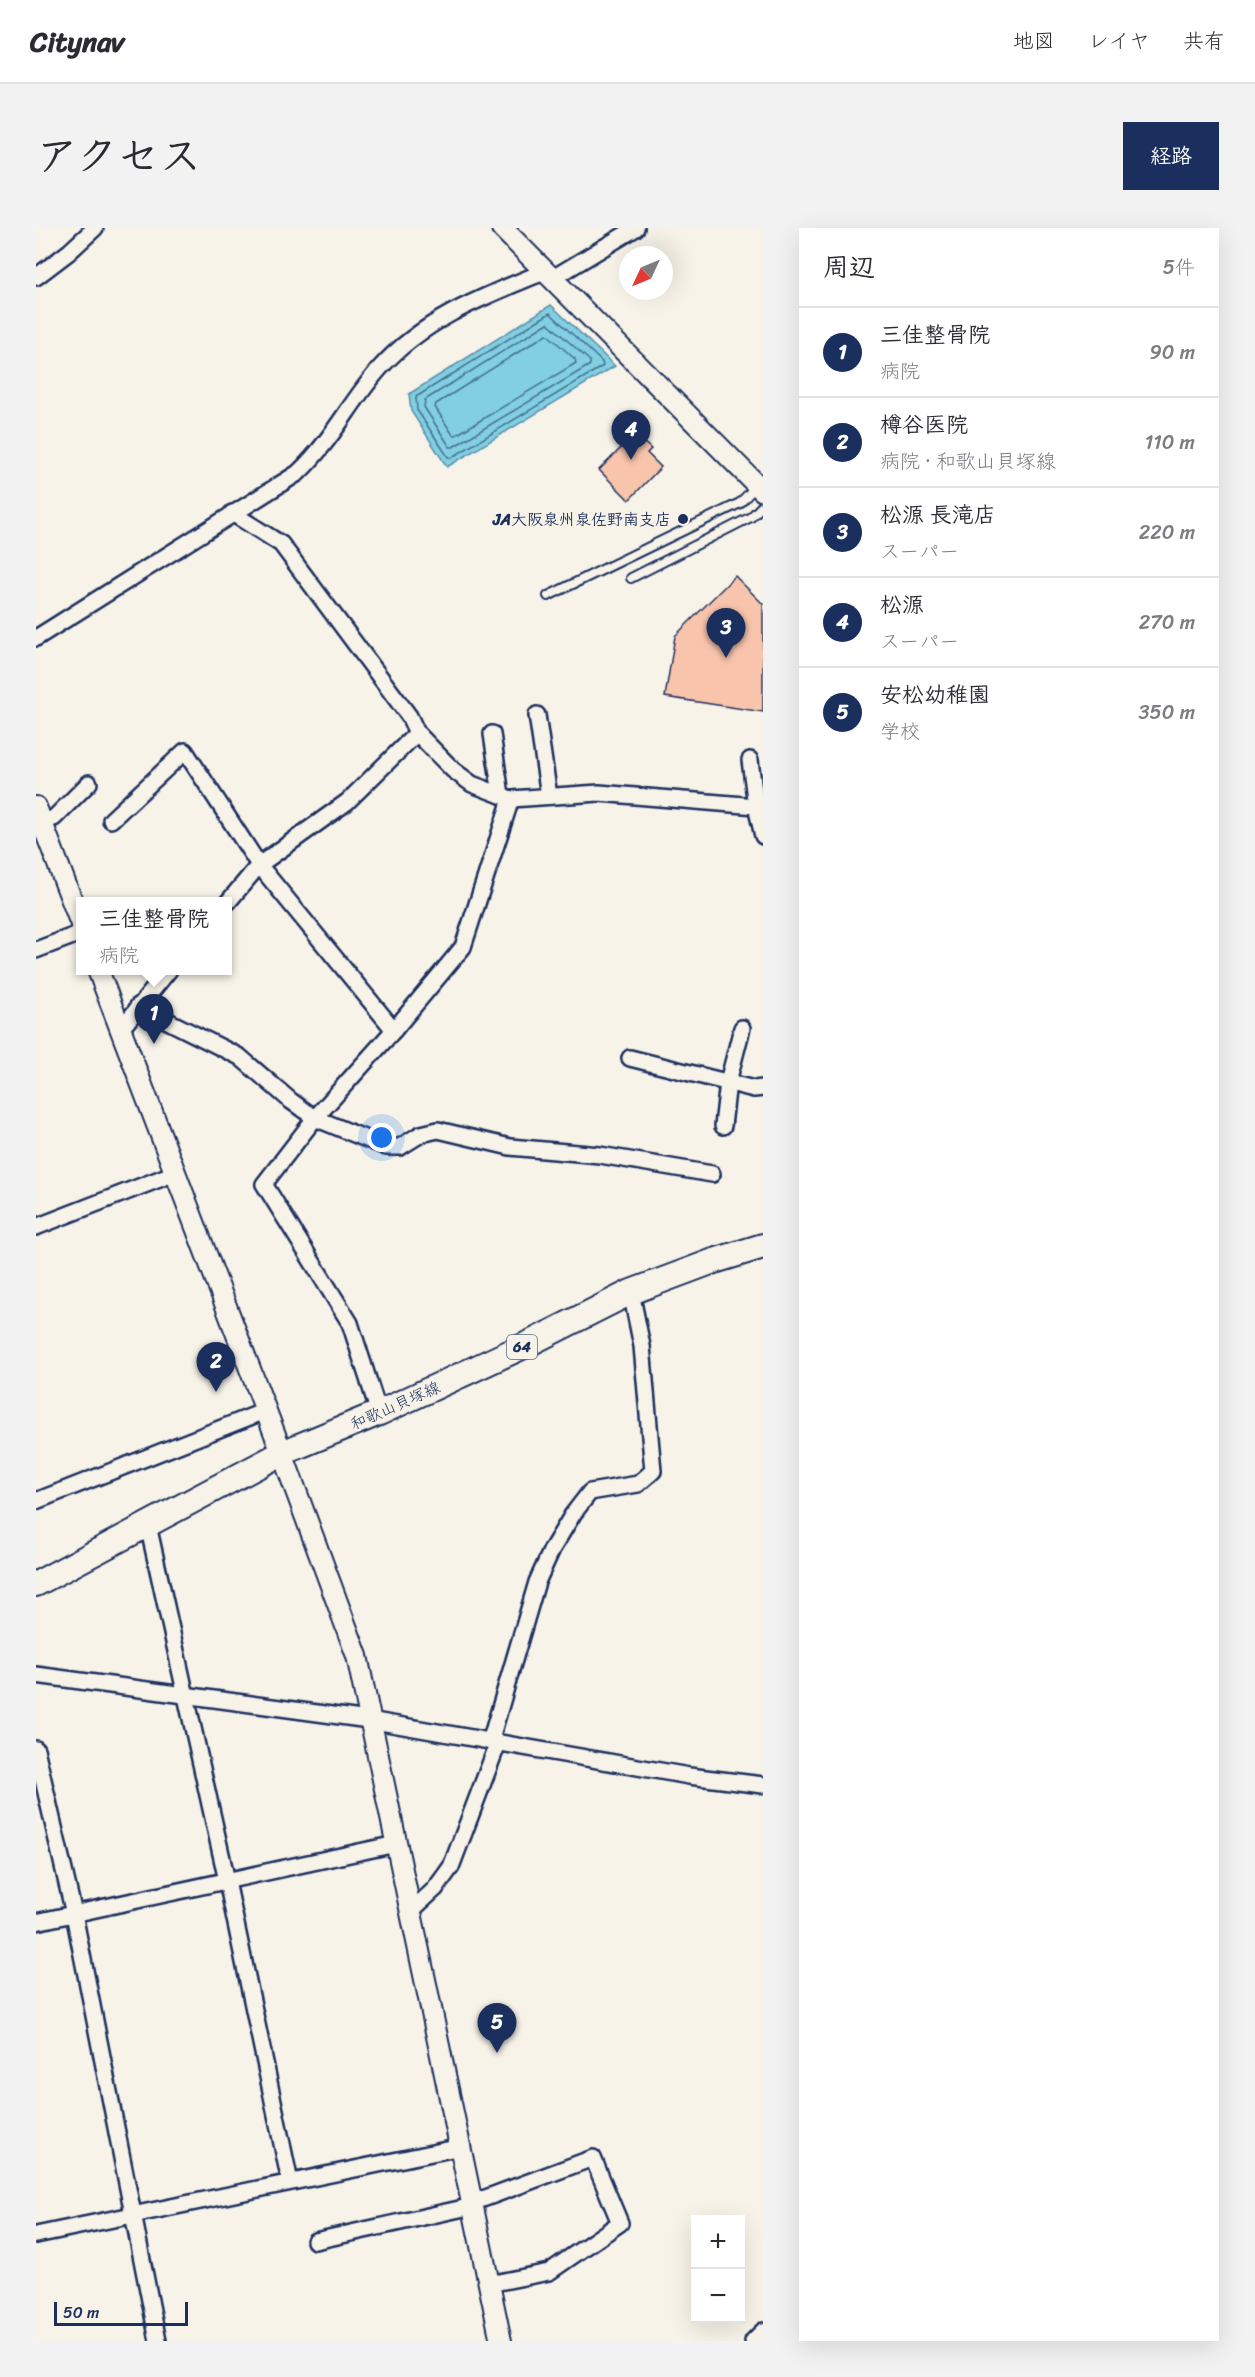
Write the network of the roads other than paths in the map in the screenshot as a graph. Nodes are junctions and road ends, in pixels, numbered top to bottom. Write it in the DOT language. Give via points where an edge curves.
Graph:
graph roads {
  1 [pos="95,228"];
  2 [pos="502,228"];
  3 [pos="636,228"];
  4 [pos="549,275"];
  5 [pos="36,277"];
  6 [pos="760,488"];
  7 [pos="763,505"];
  8 [pos="232,513"];
  9 [pos="632,578"];
  10 [pos="548,596"];
  11 [pos="36,638"];
  12 [pos="537,715"];
  13 [pos="417,734"];
  14 [pos="492,734"];
  15 [pos="750,760"];
  16 [pos="89,783"];
  17 [pos="549,796"];
  18 [pos="506,797"];
  19 [pos="760,804"];
  20 [pos="39,815"];
  21 [pos="111,820"];
  22 [pos="763,836"];
  23 [pos="259,865"];
  24 [pos="232,897"];
  25 [pos="76,911"];
  26 [pos="76,935"];
  27 [pos="36,950"];
  28 [pos="100,975"];
  29 [pos="165,975"];
  30 [pos="138,1006"];
  31 [pos="742,1028"];
  32 [pos="121,1029"];
  33 [pos="394,1030"];
  34 [pos="630,1058"];
  35 [pos="728,1082"];
  36 [pos="763,1088"];
  37 [pos="315,1118"];
  38 [pos="723,1126"];
  39 [pos="175,1173"];
  40 [pos="712,1174"];
  41 [pos="36,1227"];
  42 [pos="763,1246"];
  43 [pos="631,1292"];
  44 [pos="265,1411"];
  45 [pos="379,1413"];
  46 [pos="282,1453"];
  47 [pos="36,1501"];
  48 [pos="148,1525"];
  49 [pos="36,1584"];
  50 [pos="36,1675"];
  51 [pos="186,1695"];
  52 [pos="369,1720"];
  53 [pos="494,1742"];
  54 [pos="36,1749"];
  55 [pos="763,1785"];
  56 [pos="396,1844"];
  57 [pos="227,1881"];
  58 [pos="411,1911"];
  59 [pos="74,1914"];
  60 [pos="36,1922"];
  61 [pos="461,2147"];
  62 [pos="290,2182"];
  63 [pos="472,2205"];
  64 [pos="133,2215"];
  65 [pos="36,2235"];
  66 [pos="315,2241"];
  67 [pos="489,2284"];
  68 [pos="763,2331"];
  69 [pos="158,2341"];
  70 [pos="501,2341"];
  71 [pos="753,2341"];
  1 -- 5 [label="street"];
  2 -- 4 [label="street"];
  3 -- 4 [label="street"];
  4 -- 6 [label="street"];
  4 -- 8 [label="street" via="478,299 439,318 414,336 379,369 318,454 298,473"];
  6 -- 10 [label="lane" via="740,503"];
  7 -- 9 [label="lane" via="751,517"];
  8 -- 11 [label="street"];
  8 -- 13 [label="street" via="282,544 409,716"];
  12 -- 17 [label="street"];
  13 -- 18 [label="street" via="472,784"];
  13 -- 23 [label="street" via="347,802"];
  14 -- 18 [label="street"];
  15 -- 19 [label="street"];
  16 -- 20 [label="street" via="54,818"];
  17 -- 18 [label="street"];
  17 -- 19 [label="street" via="599,793"];
  18 -- 33 [label="street" via="462,947"];
  19 -- 22 [label="street"];
  20 -- 25 [label="street"];
  21 -- 23 [label="street" via="184,751"];
  23 -- 24 [label="street"];
  23 -- 33 [label="street"];
  26 -- 27 [label="street"];
  28 -- 32 [label="street"];
  29 -- 30 [label="street"];
  30 -- 32 [label="street"];
  30 -- 37 [label="street" via="240,1057"];
  31 -- 35 [label="street"];
  32 -- 39 [label="street"];
  33 -- 37 [label="street"];
  34 -- 35 [label="street"];
  35 -- 36 [label="street"];
  35 -- 38 [label="street"];
  37 -- 40 [label="street" via="386,1147 400,1147 438,1130 510,1147 600,1155"];
  37 -- 45 [label="street" via="264,1184 350,1323"];
  39 -- 41 [label="street"];
  39 -- 44 [label="street"];
  42 -- 43 [label="main road, 和歌山貝塚線 / 64"];
  43 -- 45 [label="main road, 和歌山貝塚線 / 64"];
  43 -- 53 [label="street" via="642,1346 653,1471 638,1484 590,1492 552,1549 537,1582"];
  44 -- 46 [label="street"];
  44 -- 47 [label="street"];
  45 -- 46 [label="main road, 和歌山貝塚線 / 64"];
  46 -- 48 [label="main road, 和歌山貝塚線 / 64"];
  46 -- 52 [label="street" via="357,1656"];
  48 -- 49 [label="main road, 和歌山貝塚線 / 64"];
  48 -- 51 [label="street"];
  50 -- 51 [label="street"];
  51 -- 52 [label="street"];
  51 -- 57 [label="street"];
  52 -- 53 [label="street"];
  52 -- 56 [label="street"];
  53 -- 55 [label="street"];
  53 -- 58 [label="street" via="451,1867"];
  54 -- 59 [label="street"];
  56 -- 57 [label="street"];
  56 -- 58 [label="street"];
  57 -- 59 [label="street"];
  57 -- 62 [label="street"];
  58 -- 61 [label="street"];
  59 -- 60 [label="street"];
  59 -- 64 [label="street"];
  61 -- 62 [label="street"];
  61 -- 63 [label="street"];
  62 -- 64 [label="street"];
  63 -- 66 [label="street"];
  63 -- 67 [label="street"];
  63 -- 67 [label="street" via="593,2158 620,2223 549,2272"];
  64 -- 65 [label="street"];
  64 -- 69 [label="street"];
  67 -- 70 [label="street"];
  68 -- 71 [label="street"];
}
